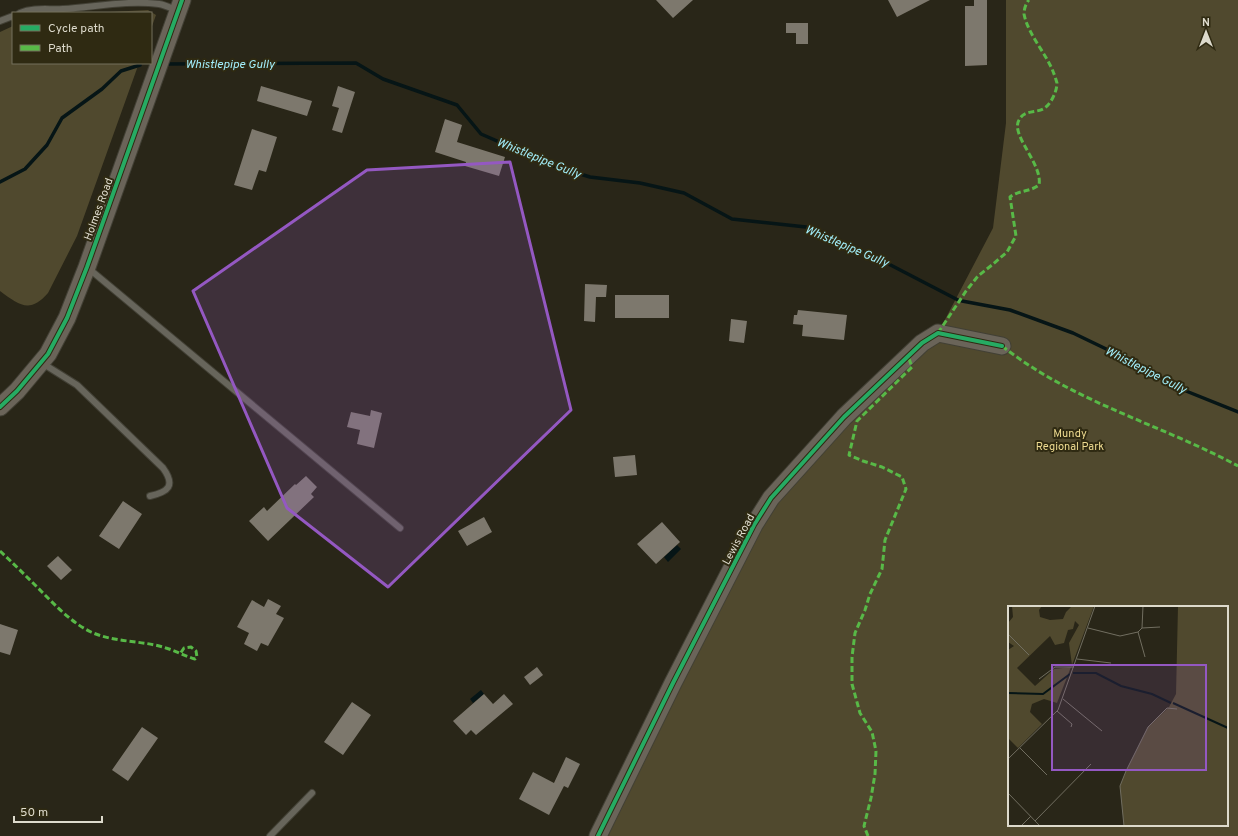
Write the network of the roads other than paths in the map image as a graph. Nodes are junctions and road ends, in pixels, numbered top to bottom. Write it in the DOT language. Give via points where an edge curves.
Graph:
graph roads {
  1 [pos="180,5"];
  2 [pos="22,12"];
  3 [pos="12,16"];
  4 [pos="0,21"];
  5 [pos="87,267"];
  6 [pos="1002,346"];
  7 [pos="41,362"];
  8 [pos="0,407"];
  9 [pos="150,496"];
  10 [pos="400,528"];
  11 [pos="312,793"];
  12 [pos="270,836"];
  13 [pos="598,836"];
  1 -- 2 [label="lane" via="148,2 114,3"];
  1 -- 5 [label="street, Holmes Road"];
  3 -- 4 [label="lane"];
  5 -- 7 [label="street, Holmes Road" via="67,318"];
  5 -- 10 [label="lane"];
  6 -- 13 [label="street, Lewis Road" via="938,333 922,343 844,417 770,498 673,683"];
  7 -- 8 [label="street, Holmes Road"];
  7 -- 9 [label="lane" via="77,385 163,468 169,476 170,484 165,492"];
  11 -- 12 [label="lane"];
}
